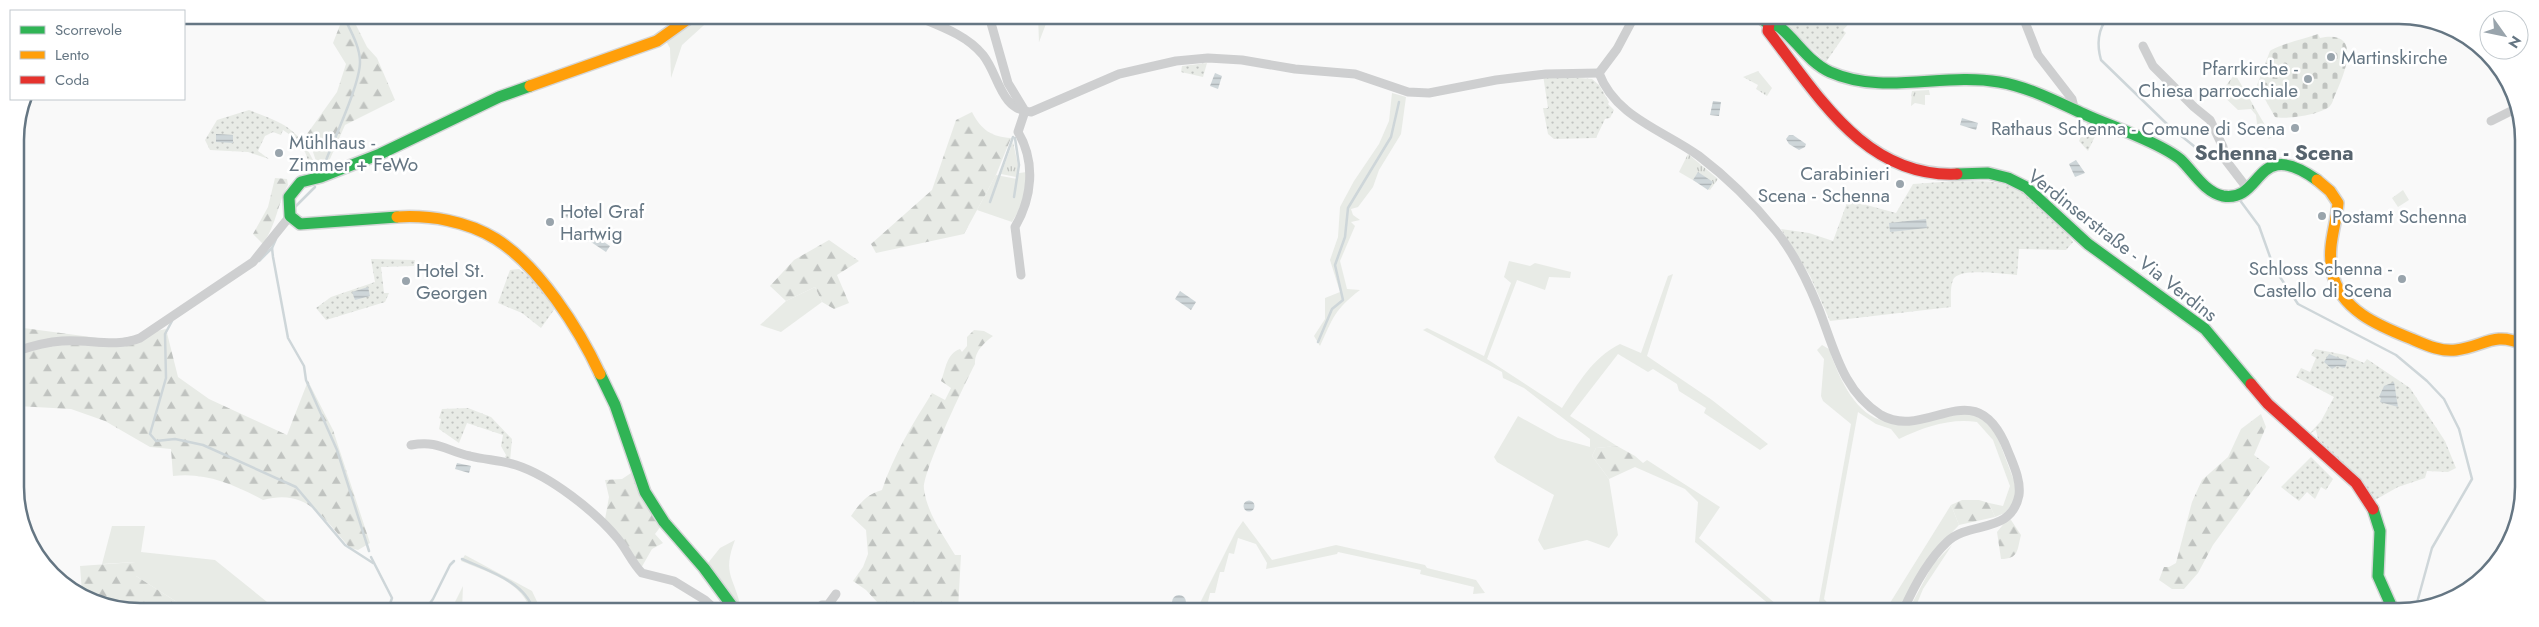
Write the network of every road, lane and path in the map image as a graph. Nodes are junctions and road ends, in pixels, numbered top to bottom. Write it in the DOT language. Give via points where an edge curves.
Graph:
graph roads {
  1 [pos="682,24"];
  2 [pos="934,24"];
  3 [pos="991,24"];
  4 [pos="1630,24"];
  5 [pos="1766,24"];
  6 [pos="1774,24"];
  7 [pos="2026,24"];
  8 [pos="2143,46"];
  9 [pos="1599,73"];
  10 [pos="1025,111"];
  11 [pos="2076,111"];
  12 [pos="2511,111"];
  13 [pos="2491,121"];
  14 [pos="2243,190"];
  15 [pos="290,216"];
  16 [pos="1021,275"];
  17 [pos="2515,342"];
  18 [pos="24,350"];
  19 [pos="412,445"];
  20 [pos="836,594"];
  21 [pos="708,603"];
  22 [pos="730,603"];
  23 [pos="829,603"];
  24 [pos="1907,603"];
  25 [pos="2390,603"];
  1 -- 15 [label="street" via="657,41 499,97 380,154 301,182 288,198"];
  2 -- 10 [label="street" via="975,46 993,69 1002,96"];
  3 -- 10 [label="street" via="1008,83"];
  4 -- 9 [label="street"];
  5 -- 25 [label="street, Verdinserstraße - Via Verdins" via="1810,88 1847,131 1871,151 1916,172 1943,175 1988,173 2026,187 2088,244 2205,329 2268,404 2356,483 2372,505 2380,531 2378,576"];
  6 -- 11 [label="street" via="1819,66 1847,78 1884,84 1987,79 2024,88"];
  7 -- 11 [label="street" via="2038,55 2072,99"];
  8 -- 14 [label="street" via="2153,66 2210,120 2223,147 2225,160"];
  9 -- 10 [label="street" via="1518,77 1429,92 1408,92 1355,74 1208,58 1176,61 1119,74 1031,112"];
  9 -- 24 [label="street" via="1619,102 1643,122 1694,152 1729,180 1778,233 1797,262 1846,380 1858,396 1883,416 1896,420 1961,410 1977,412 1998,430 2018,481 2014,506 2002,521 1960,533 1948,541 1916,583"];
  10 -- 16 [label="street" via="1018,132 1028,154 1029,191 1025,212 1015,227"];
  11 -- 14 [label="street" via="2169,153 2217,194 2230,196"];
  12 -- 13 [label="street"];
  14 -- 17 [label="street" via="2273,165 2282,163 2296,165 2329,191 2338,203 2331,237 2331,268 2338,290 2357,312 2396,332 2443,350 2463,349 2494,338"];
  15 -- 18 [label="street" via="253,262 140,338 128,343 48,342"];
  15 -- 22 [label="street" via="300,224 400,217 434,218 458,223 496,239 521,260 550,291 593,358 615,405 645,492 664,522"];
  19 -- 21 [label="street" via="445,445 456,453 517,465 538,475 576,500 604,525 642,573 674,581"];
  20 -- 23 [label="street"];
}
